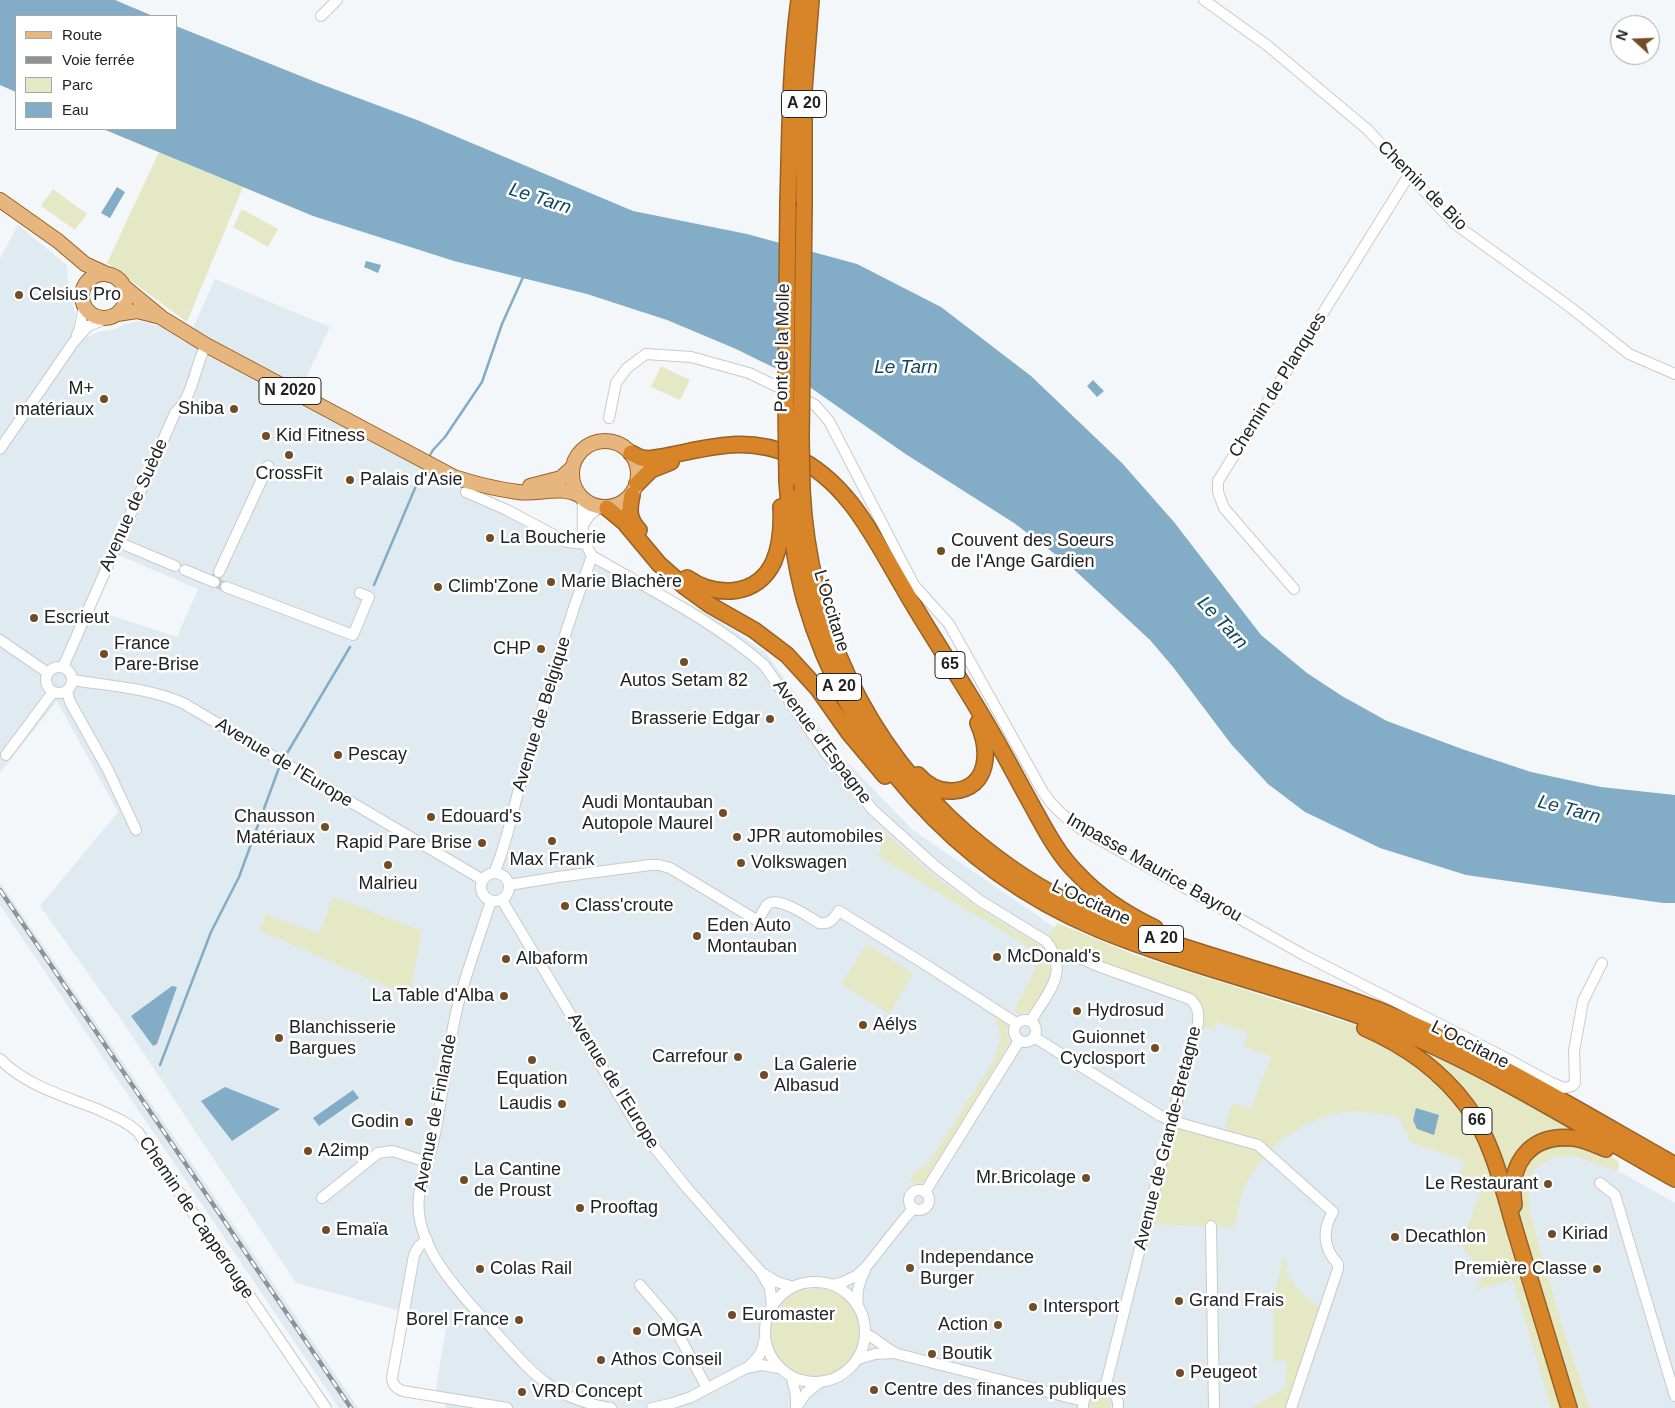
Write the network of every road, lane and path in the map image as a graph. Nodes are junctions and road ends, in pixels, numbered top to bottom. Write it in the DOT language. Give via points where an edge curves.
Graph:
graph roads {
  1 [pos="337,0"];
  2 [pos="799,0"];
  3 [pos="811,0"];
  4 [pos="1204,0"];
  5 [pos="321,16"];
  6 [pos="1409,175"];
  7 [pos="0,200"];
  8 [pos="67,250"];
  9 [pos="110,276"];
  10 [pos="123,286"];
  11 [pos="83,298"];
  12 [pos="113,316"];
  13 [pos="162,318"];
  14 [pos="73,343"];
  15 [pos="206,345"];
  16 [pos="1675,374"];
  17 [pos="609,418"];
  18 [pos="0,449"];
  19 [pos="631,453"];
  20 [pos="268,466"];
  21 [pos="572,468"];
  22 [pos="784,480"];
  23 [pos="503,489"];
  24 [pos="634,490"];
  25 [pos="802,490"];
  26 [pos="466,492"];
  27 [pos="580,496"];
  28 [pos="603,508"];
  29 [pos="583,526"];
  30 [pos="118,542"];
  31 [pos="585,544"];
  32 [pos="592,556"];
  33 [pos="175,566"];
  34 [pos="185,570"];
  35 [pos="226,587"];
  36 [pos="1294,589"];
  37 [pos="360,593"];
  38 [pos="0,640"];
  39 [pos="63,667"];
  40 [pos="48,673"];
  41 [pos="73,680"];
  42 [pos="853,688"];
  43 [pos="67,691"];
  44 [pos="53,692"];
  45 [pos="6,755"];
  46 [pos="136,830"];
  47 [pos="957,841"];
  48 [pos="494,873"];
  49 [pos="483,880"];
  50 [pos="509,885"];
  51 [pos="497,900"];
  52 [pos="1057,960"];
  53 [pos="1602,963"];
  54 [pos="1239,964"];
  55 [pos="1222,971"];
  56 [pos="1031,1021"];
  57 [pos="1016,1023"];
  58 [pos="1034,1037"];
  59 [pos="1019,1041"];
  60 [pos="0,1059"];
  61 [pos="1172,1121"];
  62 [pos="427,1162"];
  63 [pos="1675,1165"];
  64 [pos="1675,1179"];
  65 [pos="1600,1183"];
  66 [pos="1675,1183"];
  67 [pos="322,1198"];
  68 [pos="1210,1226"];
  69 [pos="427,1240"];
  70 [pos="866,1267"];
  71 [pos="761,1272"];
  72 [pos="640,1285"];
  73 [pos="832,1285"];
  74 [pos="793,1287"];
  75 [pos="772,1306"];
  76 [pos="858,1306"];
  77 [pos="866,1334"];
  78 [pos="765,1338"];
  79 [pos="894,1353"];
  80 [pos="858,1359"];
  81 [pos="746,1368"];
  82 [pos="779,1368"];
  83 [pos="792,1378"];
  84 [pos="820,1383"];
  85 [pos="707,1388"];
  86 [pos="1105,1388"];
  87 [pos="1675,1396"];
  88 [pos="1083,1404"];
  89 [pos="591,1406"];
  90 [pos="326,1408"];
  91 [pos="507,1408"];
  92 [pos="611,1408"];
  93 [pos="652,1408"];
  94 [pos="796,1408"];
  95 [pos="1118,1408"];
  96 [pos="1214,1408"];
  97 [pos="1291,1408"];
  98 [pos="1568,1408"];
  99 [pos="1573,1408"];
  1 -- 5 [label="street"];
  2 -- 22 [label="highway, Pont de la Molle / A 20, bridge" via="791,89"];
  3 -- 25 [label="highway, Pont de la Molle / A 20, bridge" via="804,90"];
  4 -- 6 [label="street, Chemin de Bio" via="1268,46 1368,130"];
  6 -- 16 [label="street, Chemin de Bio" via="1456,224 1629,354"];
  6 -- 36 [label="street, Chemin de Planques" via="1218,481 1224,508"];
  7 -- 8 [label="main road"];
  8 -- 9 [label="main road" via="89,267"];
  8 -- 11 [label="main road" via="78,266"];
  9 -- 10 [label="main road"];
  9 -- 11 [label="main road" via="90,280"];
  10 -- 12 [label="main road" via="124,304"];
  10 -- 13 [label="main road"];
  11 -- 12 [label="main road" via="91,314 102,318"];
  11 -- 14 [label="street" via="80,328"];
  12 -- 13 [label="main road" via="138,311"];
  12 -- 14 [label="street" via="88,326"];
  13 -- 15 [label="main road, N 2020"];
  14 -- 18 [label="street"];
  15 -- 23 [label="main road, N 2020" via="427,464 454,477"];
  15 -- 30 [label="street, Avenue de Suède" via="193,383 175,414"];
  17 -- 53 [label="street, Impasse Maurice Bayrou" via="616,383 627,368 646,354 691,357 749,372 815,405 829,420 914,585 948,624 1052,804 1081,829 1302,954 1564,1088 1575,1083 1574,1051 1583,1001"];
  19 -- 21 [label="main road" via="620,444 597,442 581,452"];
  19 -- 24 [label="main road" via="639,471"];
  19 -- 54 [label="highway, 65" via="648,459 718,445 757,446 792,456 825,476 852,504 871,532 981,714 1054,844 1077,874 1106,900 1139,920"];
  20 -- 34 [label="street" via="216,577"];
  21 -- 23 [label="main road, N 2020" via="561,478"];
  21 -- 27 [label="main road" via="573,482"];
  22 -- 24 [label="highway" via="779,543 773,562 765,575 748,587 732,591 700,586 675,569 634,526 629,513"];
  22 -- 47 [label="highway, L'Occitane / A 20" via="801,584 819,644 849,708 896,777"];
  23 -- 27 [label="main road, N 2020" via="530,493 566,490"];
  24 -- 28 [label="main road" via="620,504"];
  24 -- 42 [label="highway, 65" via="652,470 662,465 715,453 769,455 791,461 821,481 846,507 862,531 984,735 986,758 977,780 958,790 947,791 929,785"];
  25 -- 42 [label="highway, L'Occitane / A 20" via="807,541 820,604"];
  26 -- 31 [label="street" via="567,542"];
  27 -- 28 [label="main road"];
  27 -- 29 [label="street, Avenue d'Espagne"];
  28 -- 29 [label="street" via="589,516"];
  28 -- 47 [label="highway" via="624,522 659,564 685,587 787,655 909,804"];
  29 -- 31 [label="street, Avenue d'Espagne"];
  30 -- 33 [label="street"];
  30 -- 39 [label="street, Avenue de Suède"];
  31 -- 32 [label="street, Avenue d'Espagne"];
  32 -- 48 [label="street, Avenue de Belgique" via="575,602"];
  32 -- 52 [label="street, Avenue d'Espagne" via="722,632 764,665 826,753 874,810 935,866 979,900 1046,942"];
  35 -- 37 [label="street" via="353,635 369,597"];
  38 -- 40 [label="street"];
  39 -- 40 [label="street" via="53,668"];
  39 -- 41 [label="street"];
  40 -- 44 [label="street" via="47,686"];
  41 -- 43 [label="street"];
  41 -- 49 [label="street, Avenue de l'Europe" via="166,696"];
  42 -- 54 [label="highway, L'Occitane / A 20" via="887,745 928,796 996,858 1077,906 1148,935"];
  43 -- 44 [label="street"];
  43 -- 46 [label="street"];
  44 -- 45 [label="street"];
  47 -- 55 [label="highway, L'Occitane / A 20" via="1031,895 1080,921"];
  48 -- 49 [label="street"];
  48 -- 50 [label="street" via="506,877"];
  49 -- 51 [label="street" via="482,893 488,899"];
  50 -- 51 [label="street" via="508,894"];
  50 -- 57 [label="street" via="659,865 670,868 758,921 768,904 776,901 819,923 830,922 839,911"];
  51 -- 62 [label="street, Avenue de Finlande" via="456,1012"];
  51 -- 71 [label="street, Avenue de l'Europe" via="638,1127"];
  52 -- 56 [label="street" via="1058,973"];
  52 -- 61 [label="street, Avenue de Grande-Bretagne" via="1071,956 1079,958 1190,999 1196,1005 1198,1023"];
  54 -- 63 [label="highway, L'Occitane / A 20" via="1373,1008 1443,1038 1547,1092"];
  55 -- 64 [label="highway, L'Occitane / A 20" via="1362,1017 1439,1049"];
  55 -- 98 [label="highway, 66" via="1360,1025 1391,1041 1442,1078 1466,1106 1490,1150"];
  56 -- 57 [label="street"];
  56 -- 58 [label="street" via="1035,1027"];
  57 -- 59 [label="street" via="1013,1033"];
  58 -- 59 [label="street" via="1026,1043"];
  58 -- 61 [label="street"];
  59 -- 70 [label="street" via="925,1192 917,1190 911,1195 910,1204 914,1208"];
  60 -- 90 [label="street, Chemin de Capperouge" via="29,1081 120,1119 138,1132"];
  61 -- 86 [label="street, Avenue de Grande-Bretagne"];
  61 -- 97 [label="street" via="1258,1145 1333,1212 1326,1226 1326,1243 1338,1269"];
  62 -- 67 [label="street" via="393,1151 378,1153"];
  62 -- 69 [label="street, Avenue de Finlande" via="419,1191 420,1220"];
  65 -- 87 [label="street" via="1615,1195"];
  66 -- 99 [label="highway" via="1606,1149 1574,1138 1554,1138 1538,1144 1526,1153 1516,1168 1513,1203 1516,1216"];
  68 -- 96 [label="street"];
  69 -- 89 [label="street, Avenue de Finlande" via="450,1280 537,1378 572,1399"];
  69 -- 91 [label="street" via="414,1254 392,1384 403,1391"];
  70 -- 73 [label="street" via="851,1279"];
  70 -- 76 [label="street" via="856,1295"];
  71 -- 74 [label="street, Avenue de l'Europe"];
  71 -- 75 [label="street, Avenue de l'Europe" via="770,1288"];
  72 -- 85 [label="street" via="671,1321"];
  73 -- 74 [label="street" via="812,1282"];
  73 -- 76 [label="street" via="851,1297"];
  74 -- 75 [label="street"];
  75 -- 78 [label="street" via="767,1316"];
  76 -- 77 [label="street"];
  77 -- 79 [label="street"];
  77 -- 80 [label="street"];
  78 -- 81 [label="street" via="759,1356"];
  78 -- 82 [label="street" via="767,1349"];
  79 -- 80 [label="street"];
  79 -- 88 [label="street"];
  80 -- 84 [label="street" via="848,1371"];
  81 -- 82 [label="street" via="761,1365"];
  81 -- 85 [label="street"];
  82 -- 83 [label="street"];
  83 -- 84 [label="street"];
  83 -- 94 [label="street"];
  84 -- 94 [label="street" via="806,1393"];
  85 -- 93 [label="street"];
  86 -- 88 [label="street" via="1089,1391"];
  86 -- 95 [label="street" via="1114,1394"];
  89 -- 92 [label="street, Avenue de Finlande"];
}
